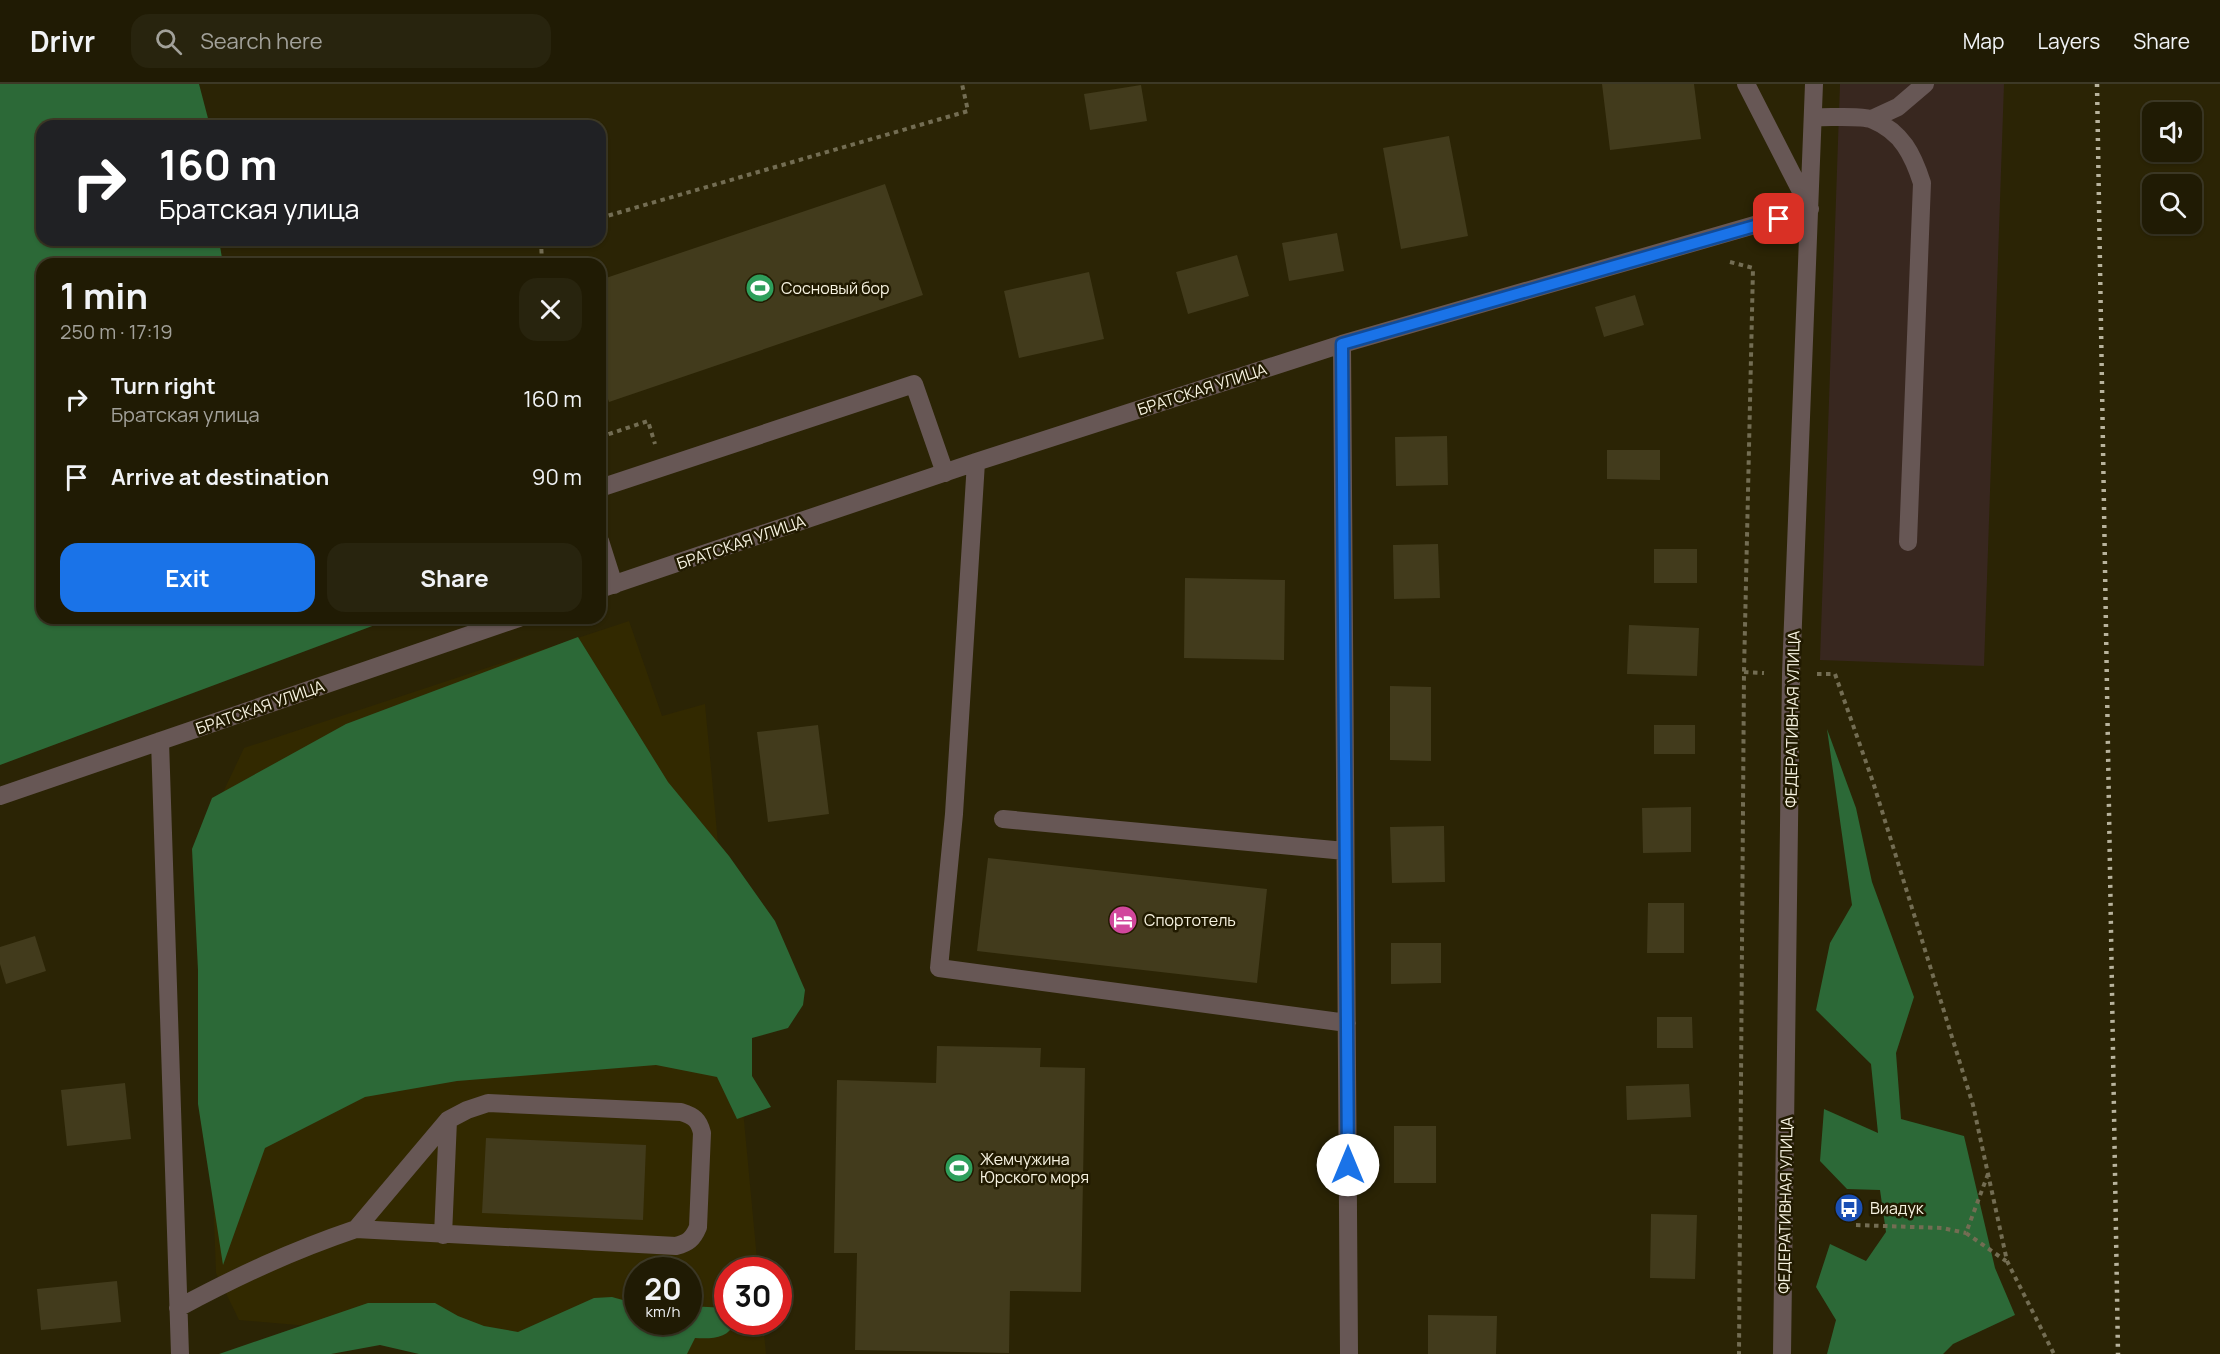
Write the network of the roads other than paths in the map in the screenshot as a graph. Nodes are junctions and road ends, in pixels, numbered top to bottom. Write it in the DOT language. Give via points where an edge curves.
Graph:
graph roads {
  1 [pos="1746,84"];
  2 [pos="1814,84"];
  3 [pos="1925,84"];
  4 [pos="1813,117"];
  5 [pos="1872,119"];
  6 [pos="1810,208"];
  7 [pos="1342,344"];
  8 [pos="976,462"];
  9 [pos="945,473"];
  10 [pos="606,486"];
  11 [pos="1908,542"];
  12 [pos="607,587"];
  13 [pos="501,624"];
  14 [pos="160,741"];
  15 [pos="0,796"];
  16 [pos="1003,819"];
  17 [pos="1345,851"];
  18 [pos="1347,1023"];
  19 [pos="448,1119"];
  20 [pos="356,1229"];
  21 [pos="443,1235"];
  22 [pos="178,1308"];
  23 [pos="180,1354"];
  24 [pos="1349,1354"];
  25 [pos="1782,1354"];
  1 -- 6 [label="street"];
  2 -- 4 [label="street, ФЕДЕРАТИВНАЯ УЛИЦА"];
  3 -- 5 [label="street" via="1898,107"];
  4 -- 5 [label="street"];
  4 -- 6 [label="street, ФЕДЕРАТИВНАЯ УЛИЦА"];
  5 -- 11 [label="street" via="1898,136 1914,157 1922,183"];
  6 -- 7 [label="street, БРАТСКАЯ УЛИЦА"];
  6 -- 25 [label="street, ФЕДЕРАТИВНАЯ УЛИЦА" via="1791,674"];
  7 -- 8 [label="street, БРАТСКАЯ УЛИЦА"];
  7 -- 17 [label="street"];
  8 -- 9 [label="street, БРАТСКАЯ УЛИЦА"];
  8 -- 18 [label="street" via="956,792 939,968"];
  9 -- 10 [label="street" via="914,384"];
  9 -- 12 [label="street, БРАТСКАЯ УЛИЦА"];
  13 -- 14 [label="street, БРАТСКАЯ УЛИЦА"];
  14 -- 15 [label="street, БРАТСКАЯ УЛИЦА"];
  14 -- 22 [label="street"];
  16 -- 17 [label="street"];
  17 -- 18 [label="street"];
  18 -- 24 [label="street"];
  19 -- 20 [label="street"];
  19 -- 21 [label="street"];
  19 -- 21 [label="street" via="488,1103 681,1112 692,1116 702,1133 699,1215 694,1238 676,1246"];
  20 -- 21 [label="street"];
  20 -- 22 [label="street" via="265,1263"];
  22 -- 23 [label="street"];
}
